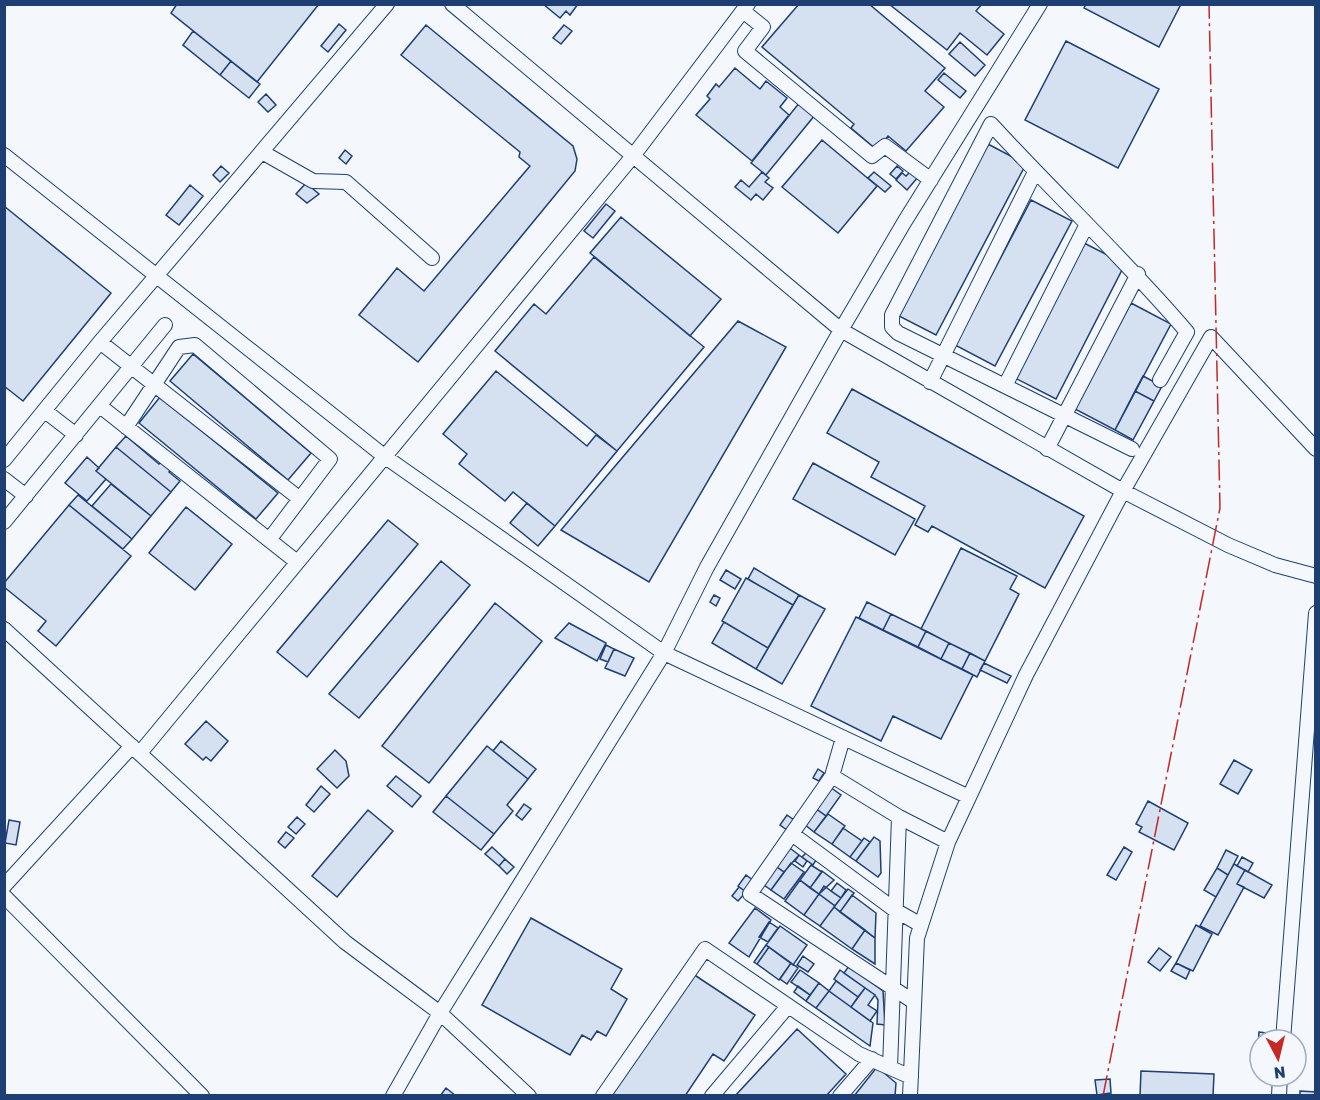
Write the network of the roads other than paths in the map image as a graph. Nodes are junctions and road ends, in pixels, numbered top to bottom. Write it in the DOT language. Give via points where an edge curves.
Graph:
graph roads {
  1 [pos="387,4"];
  2 [pos="452,4"];
  3 [pos="1040,4"];
  4 [pos="745,8"];
  5 [pos="262,152"];
  6 [pos="4,156"];
  7 [pos="633,156"];
  8 [pos="1035,172"];
  9 [pos="931,180"];
  10 [pos="1087,224"];
  11 [pos="432,258"];
  12 [pos="1138,274"];
  13 [pos="156,276"];
  14 [pos="165,325"];
  15 [pos="841,330"];
  16 [pos="100,342"];
  17 [pos="944,356"];
  18 [pos="131,364"];
  19 [pos="1160,380"];
  20 [pos="930,382"];
  21 [pos="155,384"];
  22 [pos="1005,386"];
  23 [pos="100,406"];
  24 [pos="45,411"];
  25 [pos="1064,416"];
  26 [pos="126,427"];
  27 [pos="76,435"];
  28 [pos="1047,449"];
  29 [pos="1132,449"];
  30 [pos="1316,449"];
  31 [pos="384,456"];
  32 [pos="4,460"];
  33 [pos="4,479"];
  34 [pos="1123,491"];
  35 [pos="26,496"];
  36 [pos="300,499"];
  37 [pos="4,522"];
  38 [pos="269,540"];
  39 [pos="297,562"];
  40 [pos="1316,576"];
  41 [pos="1316,613"];
  42 [pos="4,629"];
  43 [pos="664,653"];
  44 [pos="843,738"];
  45 [pos="136,750"];
  46 [pos="832,776"];
  47 [pos="969,797"];
  48 [pos="899,818"];
  49 [pos="792,834"];
  50 [pos="948,842"];
  51 [pos="4,886"];
  52 [pos="4,896"];
  53 [pos="895,910"];
  54 [pos="921,925"];
  55 [pos="893,987"];
  56 [pos="914,1002"];
  57 [pos="788,1006"];
  58 [pos="440,1013"];
  59 [pos="1284,1028"];
  60 [pos="872,1059"];
  61 [pos="890,1068"];
  62 [pos="910,1077"];
  63 [pos="202,1095"];
  64 [pos="393,1095"];
  65 [pos="529,1095"];
  66 [pos="603,1095"];
  67 [pos="712,1095"];
  68 [pos="840,1095"];
  69 [pos="910,1095"];
  1 -- 5 [label="street"];
  2 -- 7 [label="street"];
  3 -- 9 [label="street"];
  4 -- 7 [label="street"];
  4 -- 9 [label="street" via="763,27 745,51 872,156 885,146"];
  5 -- 11 [label="street" via="313,180 346,182"];
  5 -- 13 [label="street"];
  6 -- 13 [label="street"];
  7 -- 15 [label="street"];
  7 -- 31 [label="street"];
  8 -- 10 [label="street"];
  8 -- 17 [label="street"];
  8 -- 17 [label="street" via="991,124 891,319 898,333"];
  9 -- 15 [label="street"];
  10 -- 12 [label="street"];
  10 -- 22 [label="street"];
  12 -- 19 [label="street" via="1187,332"];
  12 -- 25 [label="street"];
  13 -- 16 [label="street"];
  13 -- 31 [label="street"];
  14 -- 18 [label="street"];
  15 -- 20 [label="street"];
  15 -- 43 [label="street" via="707,567"];
  16 -- 18 [label="street"];
  16 -- 24 [label="street"];
  17 -- 20 [label="street"];
  17 -- 22 [label="street"];
  18 -- 21 [label="street"];
  18 -- 23 [label="street"];
  20 -- 28 [label="street"];
  21 -- 26 [label="street"];
  21 -- 36 [label="street"];
  21 -- 36 [label="street" via="179,347 195,345 330,459"];
  22 -- 25 [label="street"];
  23 -- 26 [label="street"];
  23 -- 27 [label="street"];
  24 -- 27 [label="street"];
  24 -- 32 [label="street"];
  25 -- 28 [label="street"];
  25 -- 29 [label="street"];
  26 -- 38 [label="street"];
  27 -- 35 [label="street"];
  28 -- 34 [label="street"];
  30 -- 34 [label="street" via="1211,337"];
  31 -- 39 [label="street"];
  31 -- 43 [label="street"];
  33 -- 35 [label="street"];
  34 -- 40 [label="street" via="1228,546"];
  34 -- 47 [label="street" via="1026,675"];
  35 -- 37 [label="street"];
  36 -- 38 [label="street"];
  38 -- 39 [label="street"];
  39 -- 45 [label="street"];
  41 -- 59 [label="street"];
  42 -- 45 [label="street"];
  43 -- 44 [label="street"];
  43 -- 58 [label="street"];
  44 -- 46 [label="street"];
  44 -- 47 [label="street"];
  45 -- 51 [label="street"];
  45 -- 58 [label="street" via="345,942"];
  46 -- 48 [label="street"];
  46 -- 49 [label="street"];
  47 -- 50 [label="street"];
  48 -- 50 [label="street"];
  48 -- 53 [label="street"];
  49 -- 53 [label="street"];
  49 -- 55 [label="street" via="750,894"];
  50 -- 54 [label="street"];
  52 -- 63 [label="street"];
  53 -- 54 [label="street"];
  53 -- 55 [label="street"];
  54 -- 56 [label="street"];
  55 -- 56 [label="street"];
  55 -- 61 [label="street"];
  56 -- 62 [label="street"];
  57 -- 60 [label="street"];
  57 -- 66 [label="street" via="705,949"];
  57 -- 67 [label="street"];
  58 -- 64 [label="street"];
  58 -- 65 [label="street"];
  60 -- 61 [label="street"];
  60 -- 68 [label="street"];
  61 -- 62 [label="street"];
  62 -- 69 [label="street"];
}
